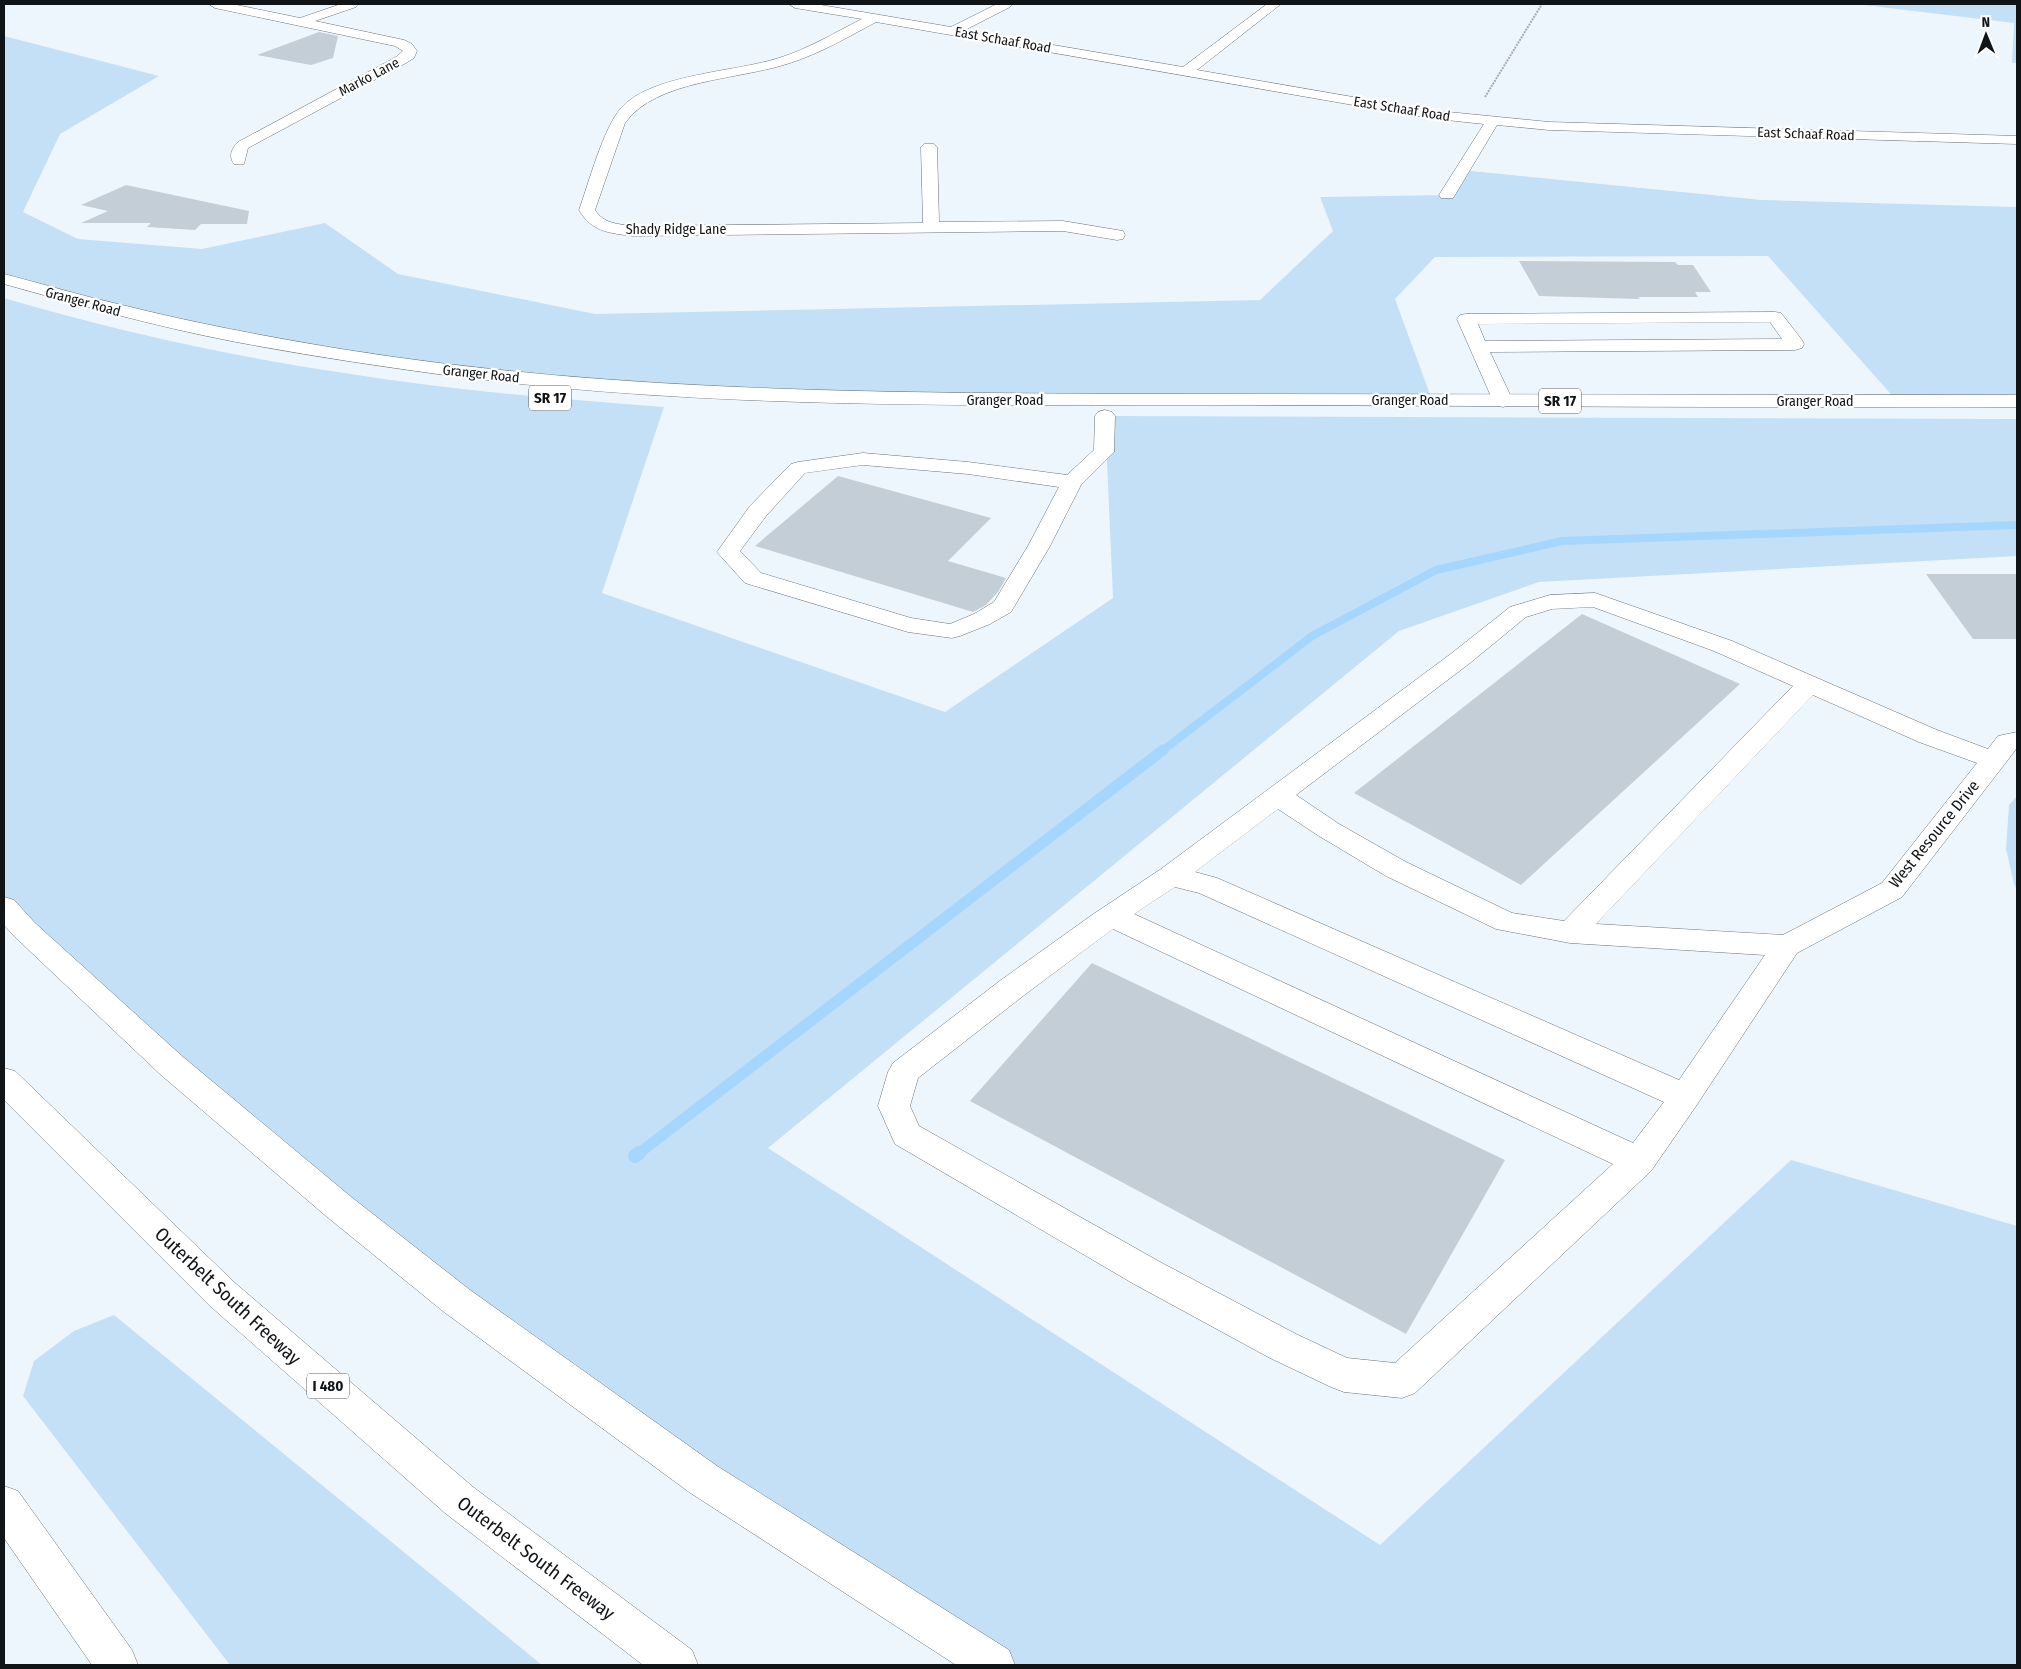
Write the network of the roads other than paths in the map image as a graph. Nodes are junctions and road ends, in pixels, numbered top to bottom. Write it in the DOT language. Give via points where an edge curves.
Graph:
graph roads {
  1 [pos="216,4"];
  2 [pos="352,4"];
  3 [pos="795,4"];
  4 [pos="1006,4"];
  5 [pos="1275,4"];
  6 [pos="874,18"];
  7 [pos="302,22"];
  8 [pos="953,31"];
  9 [pos="1186,72"];
  10 [pos="1492,122"];
  11 [pos="2017,140"];
  12 [pos="929,147"];
  13 [pos="239,161"];
  14 [pos="1447,195"];
  15 [pos="931,226"];
  16 [pos="1117,235"];
  17 [pos="4,279"];
  18 [pos="1478,347"];
  19 [pos="308,367"];
  20 [pos="1503,400"];
  21 [pos="2017,401"];
  22 [pos="1104,408"];
  23 [pos="2017,419"];
  24 [pos="1072,482"];
  25 [pos="1810,684"];
  26 [pos="2017,740"];
  27 [pos="1993,760"];
  28 [pos="1278,796"];
  29 [pos="1171,876"];
  30 [pos="4,907"];
  31 [pos="1112,916"];
  32 [pos="1570,934"];
  33 [pos="1787,946"];
  34 [pos="4,1080"];
  35 [pos="1686,1098"];
  36 [pos="1639,1161"];
  37 [pos="4,1506"];
  38 [pos="117,1665"];
  39 [pos="677,1665"];
  40 [pos="994,1665"];
  1 -- 7 [label="main road, Marko Lane"];
  2 -- 7 [label="main road"];
  3 -- 6 [label="main road, East Schaaf Road"];
  4 -- 8 [label="main road"];
  5 -- 9 [label="main road"];
  6 -- 8 [label="main road, East Schaaf Road"];
  6 -- 15 [label="main road, Shady Ridge Lane" via="794,58 665,88 632,105 618,124 586,210 598,224 633,230"];
  7 -- 13 [label="main road, Marko Lane" via="399,43 407,47 409,55 243,145"];
  8 -- 9 [label="main road, East Schaaf Road"];
  9 -- 10 [label="main road, East Schaaf Road"];
  10 -- 11 [label="main road, East Schaaf Road" via="1594,128"];
  10 -- 14 [label="main road"];
  12 -- 15 [label="main road"];
  15 -- 16 [label="main road, Shady Ridge Lane" via="1063,226"];
  17 -- 22 [label="main road, Granger Road / SR 17" via="101,307 229,336 382,362 486,375 752,395"];
  18 -- 18 [label="main road" via="1466,319 1775,317 1795,344"];
  18 -- 20 [label="main road"];
  19 -- 22 [label="main road, Granger Road / SR 17" via="417,383 664,407 878,416"];
  20 -- 21 [label="main road, Granger Road / SR 17"];
  20 -- 22 [label="main road, Granger Road / SR 17"];
  22 -- 23 [label="main road, Granger Road / SR 17"];
  22 -- 24 [label="main road" via="1104,452"];
  24 -- 24 [label="main road" via="968,468 863,459 798,468 758,511 728,552 753,578 908,625 952,632 1003,607"];
  25 -- 27 [label="main road" via="1928,736"];
  25 -- 28 [label="main road" via="1723,646 1596,600 1550,602 1518,612"];
  25 -- 32 [label="main road"];
  26 -- 27 [label="main road, West Resource Drive" via="2007,742"];
  27 -- 33 [label="main road, West Resource Drive" via="1892,890"];
  28 -- 29 [label="main road"];
  28 -- 32 [label="main road" via="1328,830 1396,869 1506,922"];
  29 -- 31 [label="main road"];
  29 -- 35 [label="main road" via="1207,886"];
  30 -- 40 [label="main road" via="32,937 172,1066 457,1301 703,1479"];
  31 -- 36 [label="main road"];
  31 -- 36 [label="main road" via="904,1072 894,1106 907,1135 1146,1272 1344,1375 1402,1381"];
  32 -- 33 [label="main road"];
  33 -- 35 [label="main road"];
  34 -- 39 [label="main road, Outerbelt South Freeway / I 480" via="222,1294 451,1494"];
  35 -- 36 [label="main road"];
  37 -- 38 [label="main road"];
}
